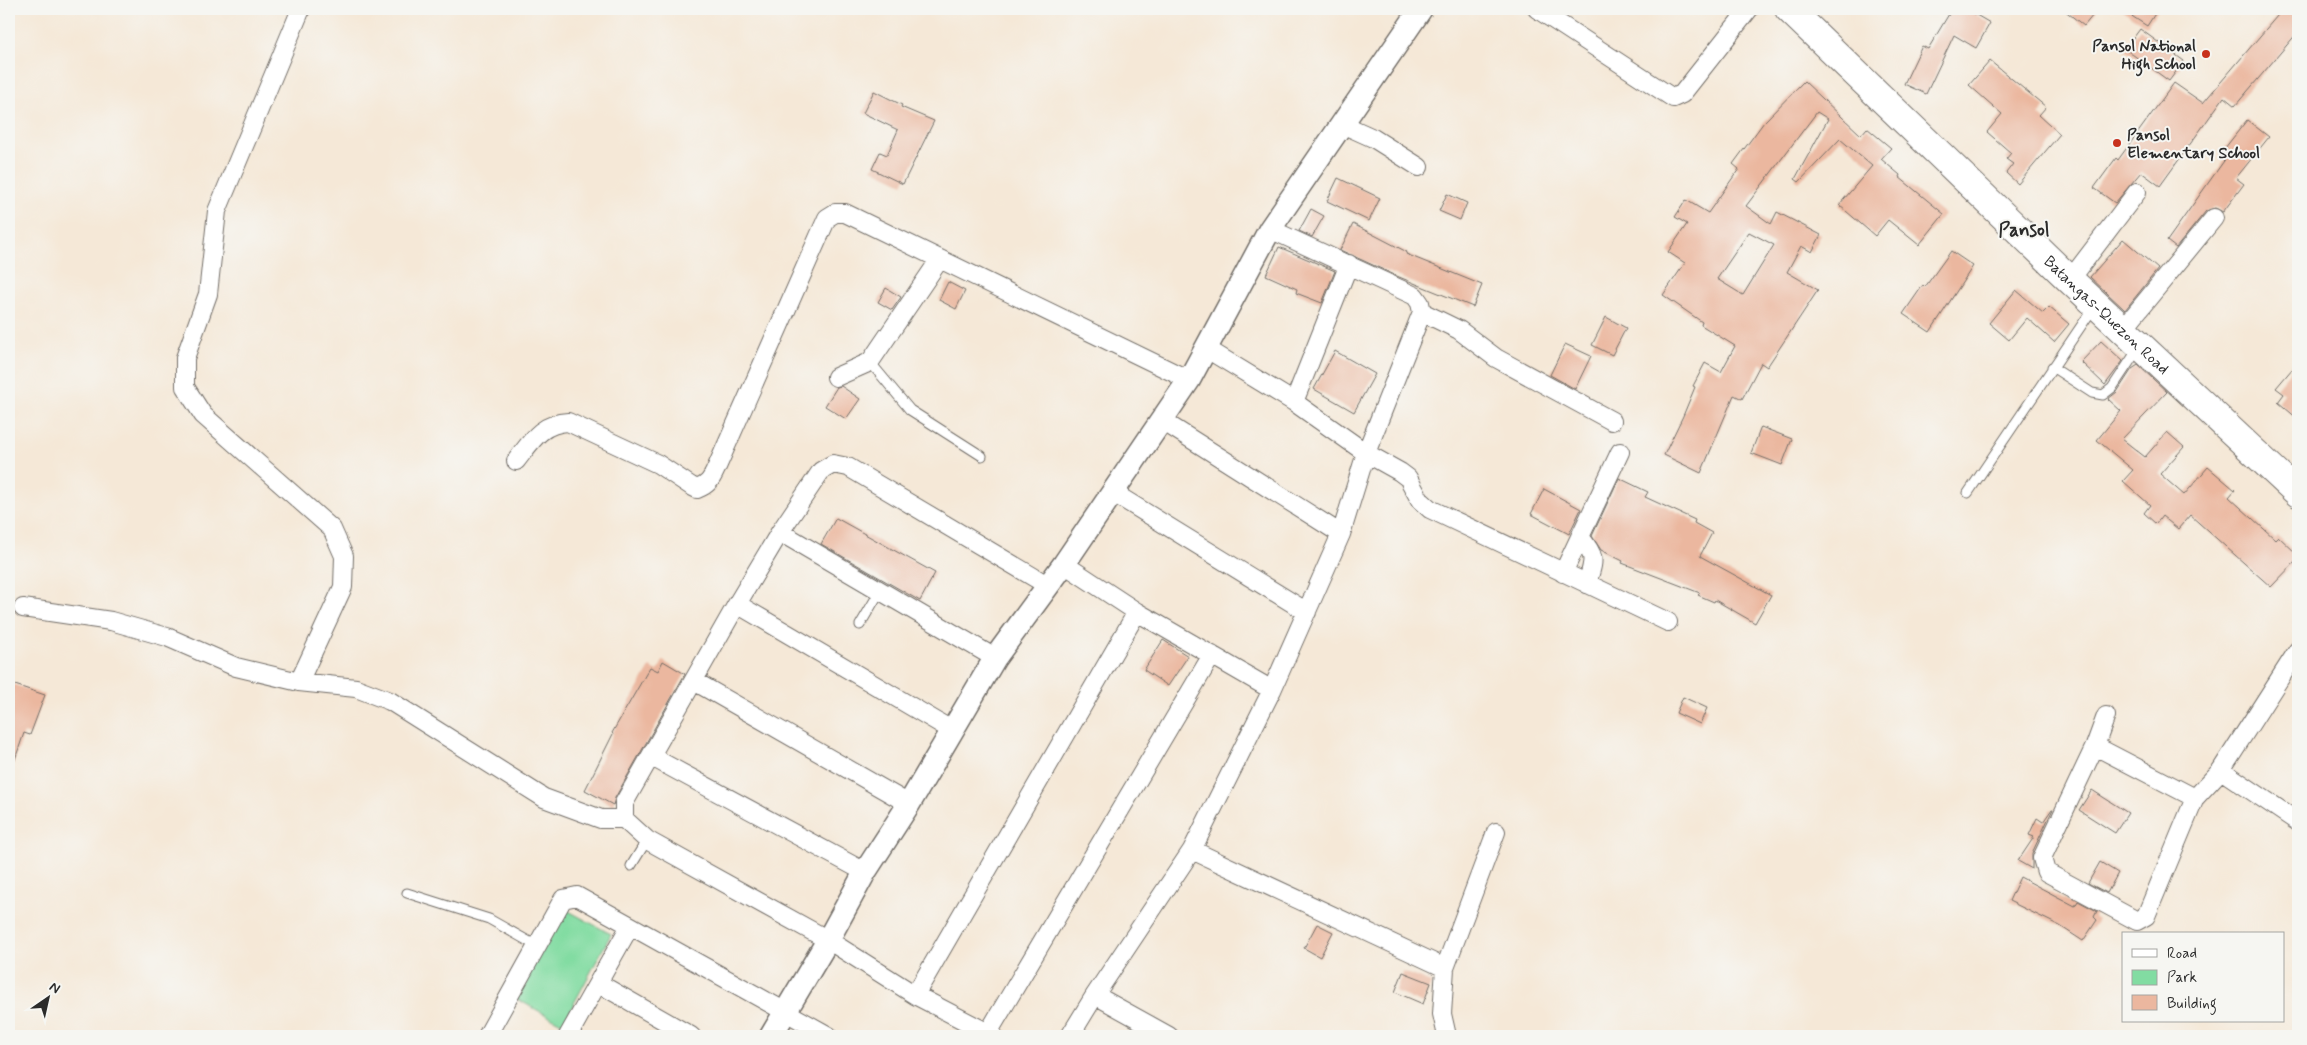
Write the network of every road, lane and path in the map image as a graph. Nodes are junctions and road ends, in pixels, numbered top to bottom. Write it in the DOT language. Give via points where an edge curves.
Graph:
graph roads {
  1 [pos="301,9"];
  2 [pos="1422,9"];
  3 [pos="1537,9"];
  4 [pos="1749,9"];
  5 [pos="1788,9"];
  6 [pos="1342,124"];
  7 [pos="1419,168"];
  8 [pos="2137,192"];
  9 [pos="2214,218"];
  10 [pos="1270,229"];
  11 [pos="940,259"];
  12 [pos="1349,264"];
  13 [pos="2070,280"];
  14 [pos="2096,304"];
  15 [pos="1422,312"];
  16 [pos="2131,337"];
  17 [pos="1207,349"];
  18 [pos="870,362"];
  19 [pos="2052,367"];
  20 [pos="836,377"];
  21 [pos="1189,380"];
  22 [pos="1294,402"];
  23 [pos="1161,420"];
  24 [pos="1612,421"];
  25 [pos="1620,452"];
  26 [pos="1366,454"];
  27 [pos="982,456"];
  28 [pos="516,461"];
  29 [pos="1112,492"];
  30 [pos="2298,493"];
  31 [pos="1968,494"];
  32 [pos="780,532"];
  33 [pos="1341,534"];
  34 [pos="1580,537"];
  35 [pos="1064,564"];
  36 [pos="1564,572"];
  37 [pos="1587,584"];
  38 [pos="1047,585"];
  39 [pos="880,591"];
  40 [pos="737,604"];
  41 [pos="22,608"];
  42 [pos="1137,612"];
  43 [pos="1307,612"];
  44 [pos="1668,622"];
  45 [pos="860,626"];
  46 [pos="2298,650"];
  47 [pos="1212,655"];
  48 [pos="995,658"];
  49 [pos="694,681"];
  50 [pos="299,682"];
  51 [pos="1272,690"];
  52 [pos="2106,716"];
  53 [pos="953,731"];
  54 [pos="2095,746"];
  55 [pos="652,756"];
  56 [pos="2221,770"];
  57 [pos="2195,798"];
  58 [pos="909,804"];
  59 [pos="624,819"];
  60 [pos="2298,822"];
  61 [pos="1496,832"];
  62 [pos="646,840"];
  63 [pos="1192,850"];
  64 [pos="631,866"];
  65 [pos="865,872"];
  66 [pos="408,893"];
  67 [pos="630,926"];
  68 [pos="828,940"];
  69 [pos="537,946"];
  70 [pos="1445,968"];
  71 [pos="598,983"];
  72 [pos="915,995"];
  73 [pos="1095,995"];
  74 [pos="785,1011"];
  75 [pos="991,1035"];
  76 [pos="486,1036"];
  77 [pos="568,1036"];
  78 [pos="691,1036"];
  79 [pos="771,1036"];
  80 [pos="829,1036"];
  81 [pos="1070,1036"];
  82 [pos="1169,1036"];
  83 [pos="1447,1036"];
  1 -- 50 [label="street" via="217,211 208,294 185,358 185,387 203,415 332,528 344,556 343,587"];
  2 -- 6 [label="street"];
  3 -- 4 [label="street" via="1673,98 1682,94"];
  5 -- 13 [label="main road, Batangas-Quezon Road"];
  6 -- 7 [label="street" via="1373,138"];
  6 -- 10 [label="street"];
  8 -- 13 [label="street"];
  9 -- 16 [label="street"];
  10 -- 12 [label="street"];
  10 -- 17 [label="street"];
  11 -- 18 [label="street"];
  11 -- 21 [label="street"];
  11 -- 28 [label="street" via="844,213 835,213 827,218 716,469 705,485 691,486 658,464 568,422 552,424 538,433"];
  12 -- 15 [label="street" via="1415,296"];
  12 -- 22 [label="street"];
  13 -- 14 [label="main road, Batangas-Quezon Road"];
  14 -- 16 [label="main road, Batangas-Quezon Road"];
  14 -- 19 [label="lane"];
  15 -- 24 [label="street" via="1459,330 1496,358"];
  15 -- 26 [label="street"];
  16 -- 19 [label="lane" via="2112,388 2103,395 2092,393"];
  16 -- 30 [label="main road, Batangas-Quezon Road"];
  17 -- 21 [label="street"];
  17 -- 22 [label="street"];
  18 -- 20 [label="street"];
  18 -- 27 [label="lane" via="910,410"];
  19 -- 31 [label="lane"];
  21 -- 23 [label="street"];
  22 -- 26 [label="street"];
  23 -- 29 [label="street"];
  23 -- 33 [label="street"];
  25 -- 34 [label="street"];
  26 -- 33 [label="street"];
  26 -- 36 [label="street" via="1408,478 1420,500 1430,509"];
  29 -- 35 [label="street"];
  29 -- 43 [label="street"];
  32 -- 38 [label="street" via="820,471 833,464 848,467"];
  32 -- 39 [label="street"];
  32 -- 40 [label="street"];
  33 -- 43 [label="street"];
  34 -- 36 [label="street"];
  34 -- 37 [label="street" via="1594,559"];
  35 -- 38 [label="street"];
  35 -- 42 [label="street"];
  36 -- 37 [label="street"];
  37 -- 44 [label="street"];
  38 -- 48 [label="street"];
  39 -- 45 [label="lane"];
  39 -- 48 [label="street"];
  40 -- 49 [label="street"];
  40 -- 53 [label="street"];
  41 -- 50 [label="street" via="111,621 167,637 236,666"];
  42 -- 47 [label="street"];
  42 -- 72 [label="street"];
  43 -- 51 [label="street"];
  46 -- 56 [label="street"];
  47 -- 51 [label="street"];
  47 -- 75 [label="street"];
  48 -- 53 [label="street"];
  49 -- 55 [label="street"];
  49 -- 58 [label="street"];
  50 -- 59 [label="street" via="356,688 390,701 544,798 601,820"];
  51 -- 63 [label="street"];
  52 -- 54 [label="street"];
  53 -- 58 [label="street"];
  54 -- 57 [label="street"];
  54 -- 57 [label="street" via="2042,858 2046,872 2138,922 2146,916"];
  55 -- 59 [label="street" via="624,803"];
  55 -- 65 [label="street"];
  56 -- 57 [label="street"];
  56 -- 60 [label="street"];
  58 -- 65 [label="street"];
  59 -- 62 [label="street"];
  61 -- 70 [label="street"];
  62 -- 64 [label="lane"];
  62 -- 68 [label="street"];
  63 -- 70 [label="street"];
  63 -- 73 [label="street"];
  65 -- 68 [label="street"];
  66 -- 69 [label="lane" via="489,919"];
  67 -- 69 [label="street" via="577,896 563,899"];
  67 -- 71 [label="street"];
  67 -- 74 [label="street"];
  68 -- 72 [label="street"];
  68 -- 74 [label="street"];
  69 -- 76 [label="street"];
  70 -- 83 [label="street" via="1442,1014"];
  71 -- 77 [label="street"];
  71 -- 78 [label="street"];
  72 -- 75 [label="street"];
  73 -- 81 [label="street"];
  73 -- 82 [label="street"];
  74 -- 79 [label="street"];
  74 -- 80 [label="street"];
}
